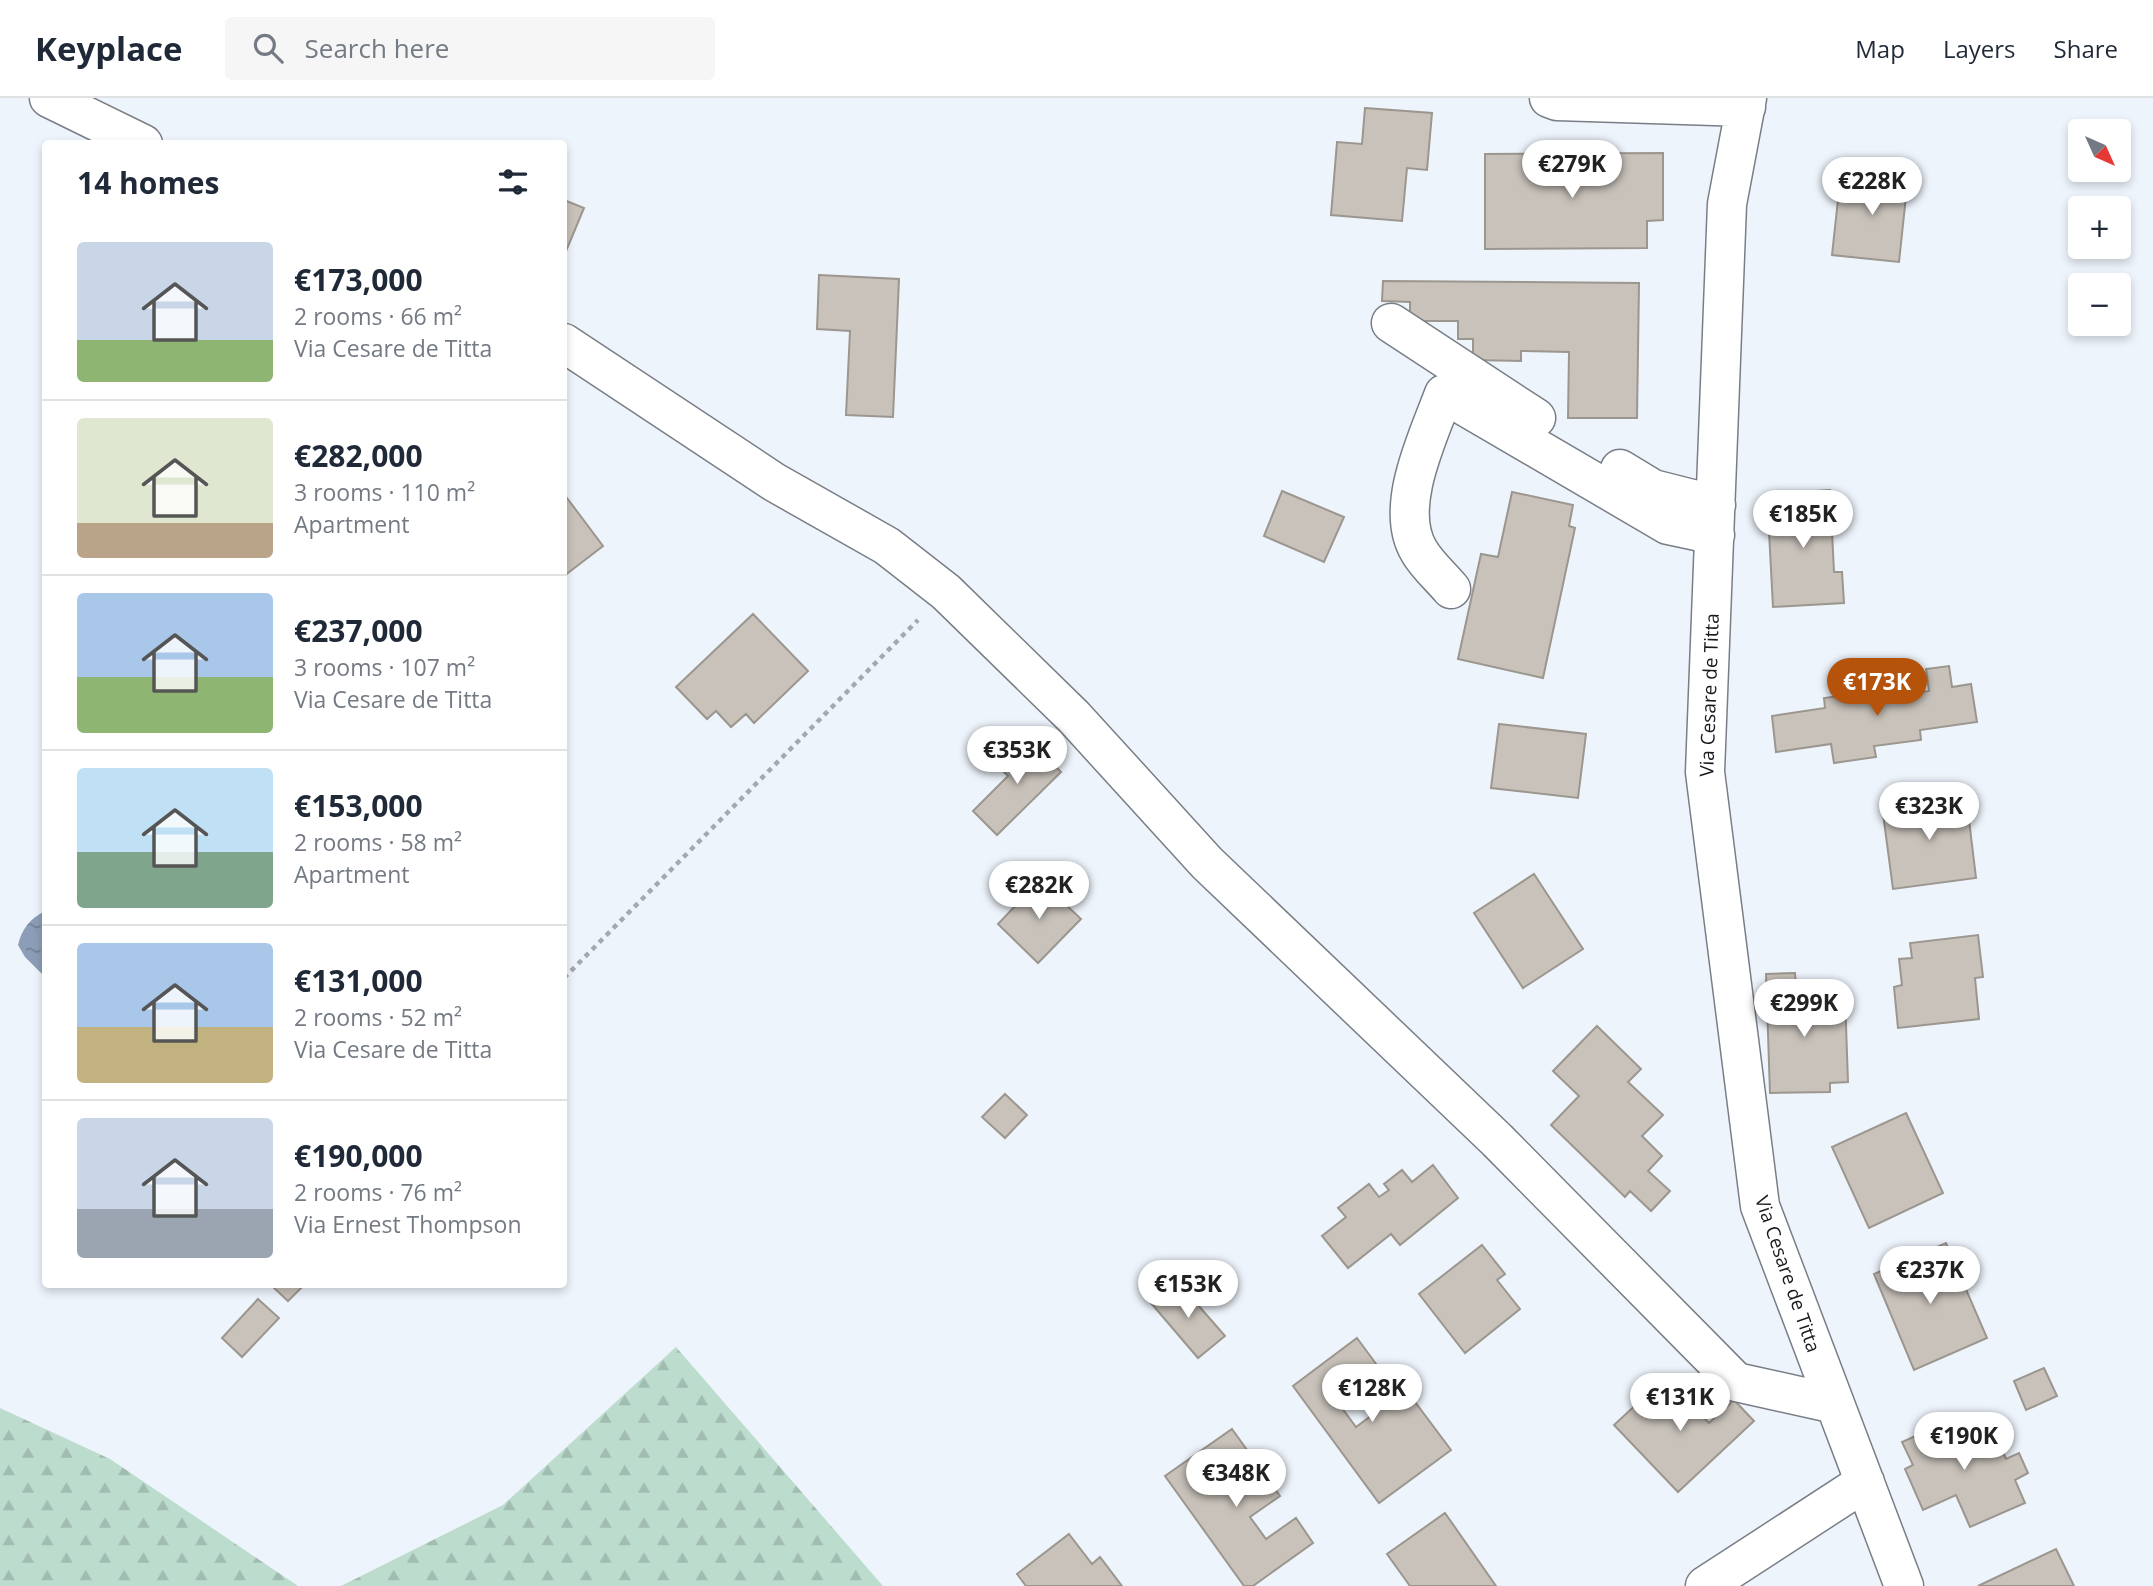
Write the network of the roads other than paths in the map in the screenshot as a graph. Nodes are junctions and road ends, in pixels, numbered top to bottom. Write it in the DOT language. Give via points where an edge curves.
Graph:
graph roads {
  1 [pos="49,98"];
  2 [pos="1549,98"];
  3 [pos="1746,103"];
  4 [pos="135,140"];
  5 [pos="1391,323"];
  6 [pos="567,345"];
  7 [pos="1715,520"];
  8 [pos="1451,589"];
  9 [pos="1835,1404"];
  10 [pos="1865,1482"];
  11 [pos="1706,1586"];
  12 [pos="1904,1586"];
  1 -- 4 [label="street"];
  2 -- 3 [label="street"];
  3 -- 7 [label="street, Via Cesare de Titta" via="1727,204"];
  5 -- 7 [label="street" via="1495,393 1654,489"];
  6 -- 9 [label="street" via="774,482 887,546 946,592 1074,717 1207,863 1497,1140 1736,1382"];
  7 -- 8 [label="street" via="1668,525 1444,394 1423,451 1408,525 1419,551"];
  7 -- 9 [label="street, Via Cesare de Titta" via="1705,772 1760,1206"];
  9 -- 10 [label="street, Via Cesare de Titta"];
  10 -- 11 [label="street"];
  10 -- 12 [label="street, Via Cesare de Titta"];
}
